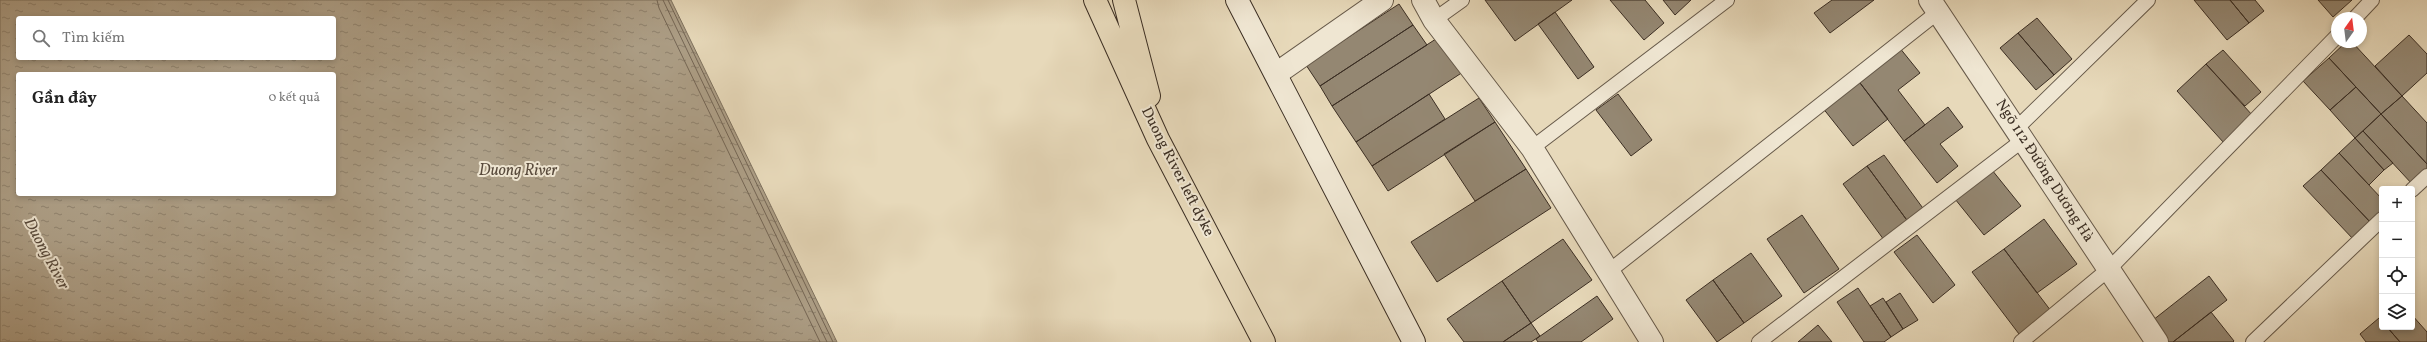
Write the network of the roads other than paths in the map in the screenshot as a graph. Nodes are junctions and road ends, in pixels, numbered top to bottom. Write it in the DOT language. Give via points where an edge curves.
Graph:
graph roads {
  1 [pos="1095,0"];
  2 [pos="1124,0"];
  3 [pos="1237,0"];
  4 [pos="1382,0"];
  5 [pos="1423,0"];
  6 [pos="1462,0"];
  7 [pos="1727,0"];
  8 [pos="2148,0"];
  9 [pos="2372,0"];
  10 [pos="1934,6"];
  11 [pos="2361,12"];
  12 [pos="1434,20"];
  13 [pos="2331,42"];
  14 [pos="1276,74"];
  15 [pos="2020,135"];
  16 [pos="1158,139"];
  17 [pos="1532,148"];
  18 [pos="2427,176"];
  19 [pos="2415,187"];
  20 [pos="2379,222"];
  21 [pos="2109,269"];
  22 [pos="1608,272"];
  23 [pos="1264,342"];
  24 [pos="1414,342"];
  25 [pos="1652,342"];
  26 [pos="1759,342"];
  27 [pos="2021,342"];
  28 [pos="2157,342"];
  29 [pos="2253,342"];
  1 -- 16 [label="main road, Duong River left dyke"];
  2 -- 16 [label="main road"];
  3 -- 14 [label="street"];
  4 -- 14 [label="street"];
  5 -- 12 [label="street"];
  6 -- 12 [label="lane"];
  7 -- 17 [label="lane"];
  8 -- 15 [label="lane"];
  9 -- 11 [label="lane"];
  10 -- 15 [label="street, Ngõ 112 Đường Dương Hà"];
  10 -- 22 [label="lane"];
  12 -- 17 [label="street"];
  13 -- 21 [label="lane"];
  14 -- 24 [label="street"];
  15 -- 21 [label="street, Ngõ 112 Đường Dương Hà"];
  15 -- 26 [label="lane"];
  16 -- 23 [label="main road, Duong River left dyke"];
  17 -- 22 [label="street"];
  18 -- 19 [label="lane"];
  20 -- 29 [label="lane"];
  21 -- 27 [label="lane"];
  21 -- 28 [label="street, Ngõ 112 Đường Dương Hà"];
  22 -- 25 [label="street"];
}
